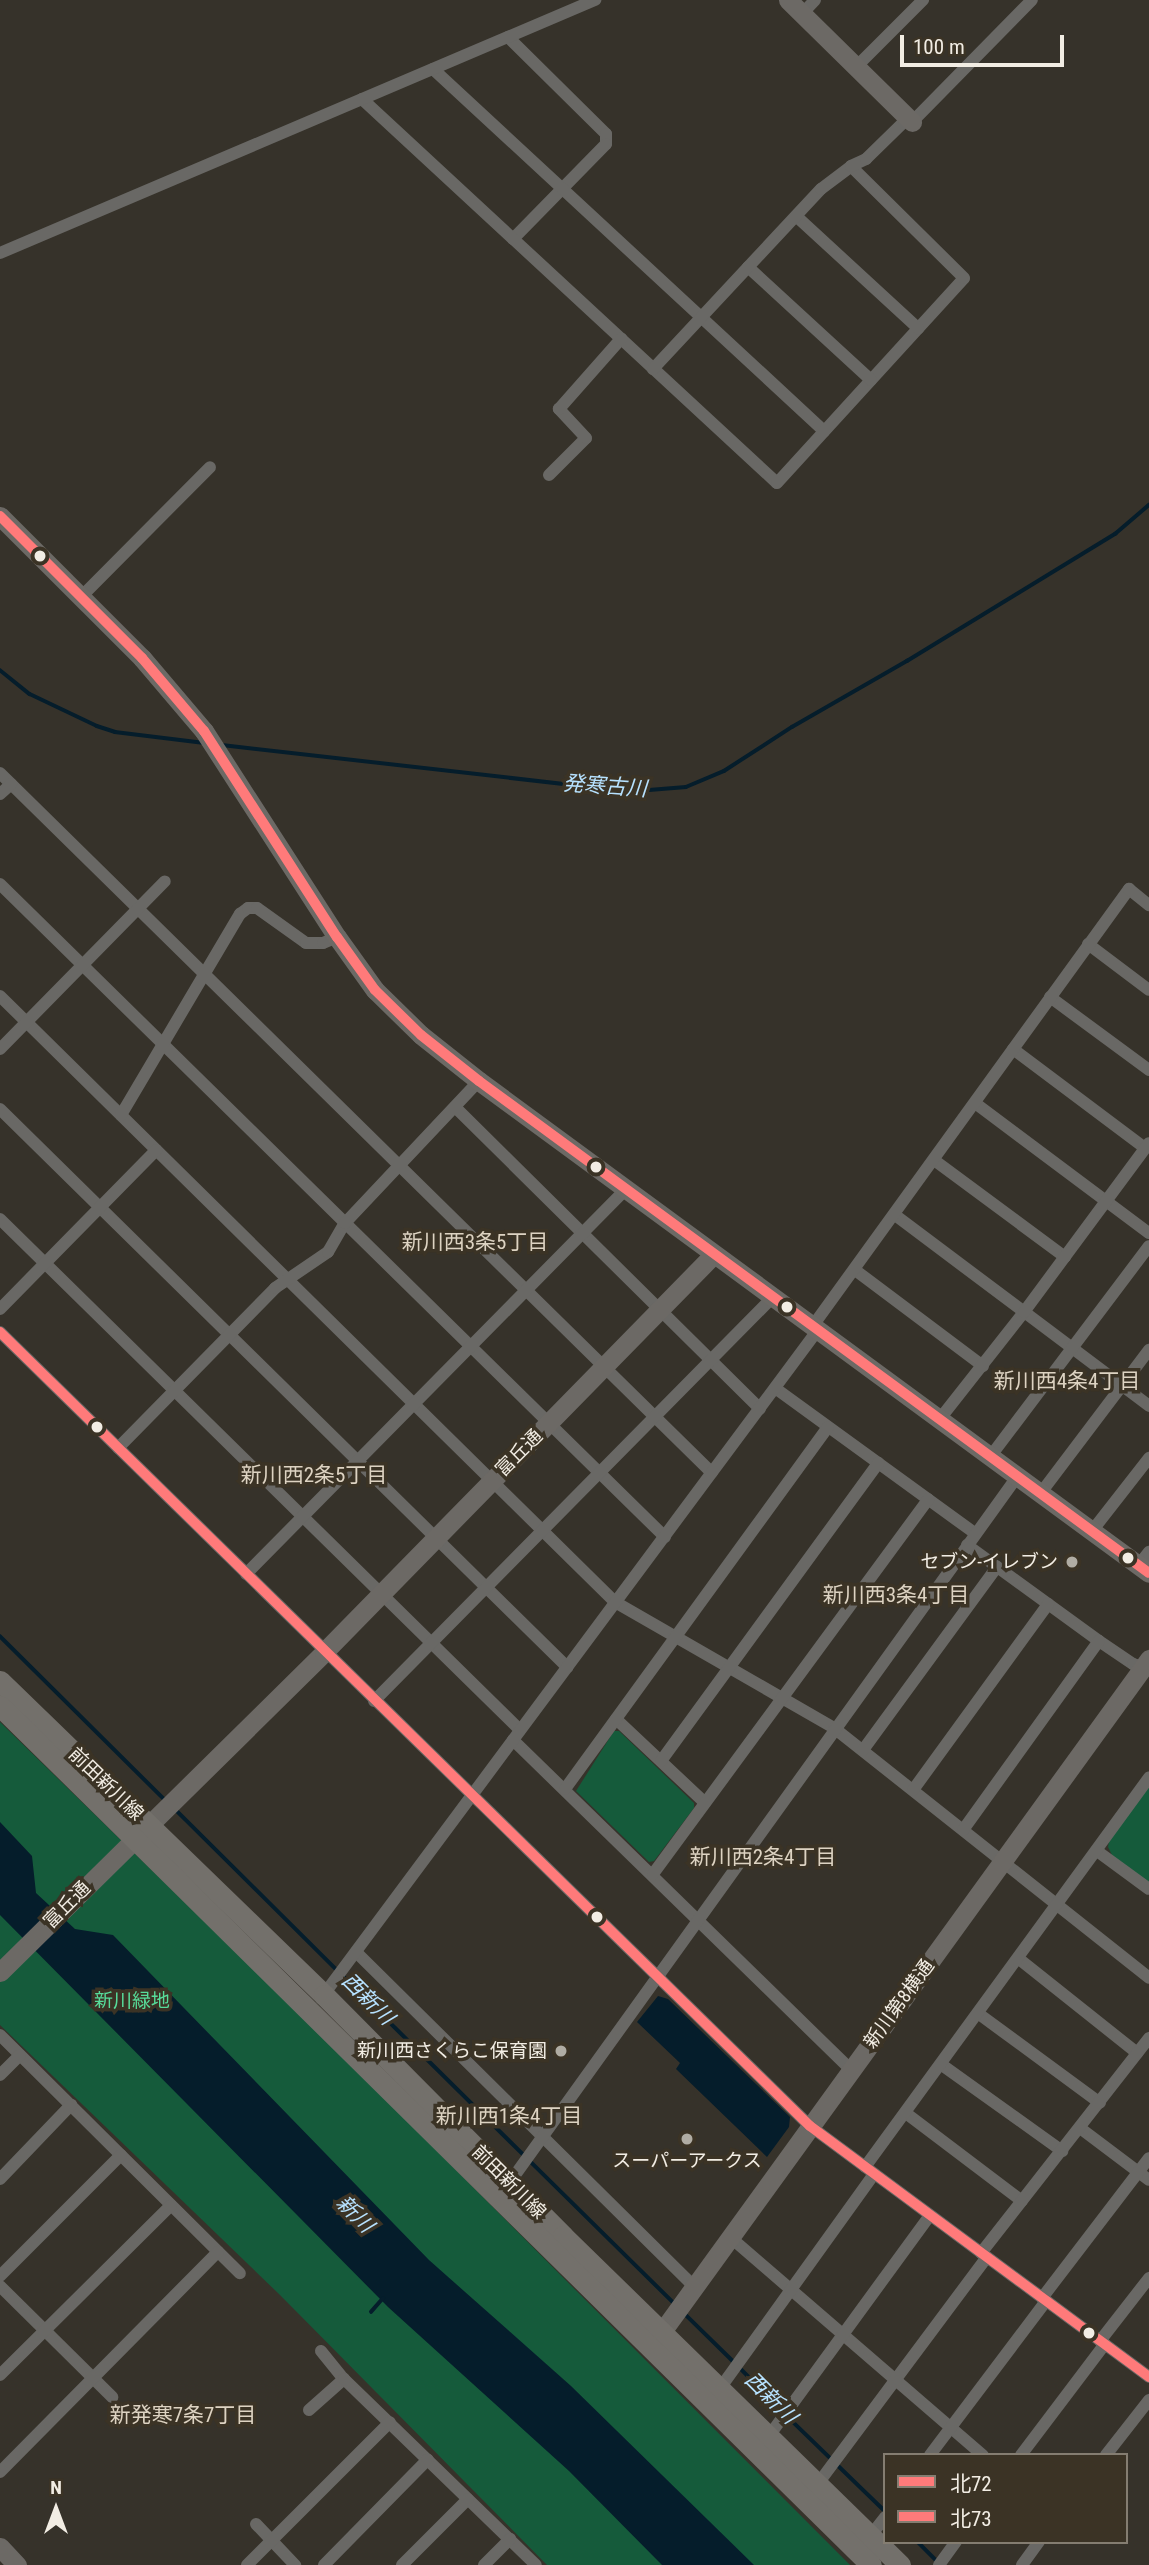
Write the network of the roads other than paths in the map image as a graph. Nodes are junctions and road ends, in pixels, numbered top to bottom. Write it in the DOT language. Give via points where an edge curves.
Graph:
graph roads {
  1 [pos="595,0"];
  2 [pos="923,0"];
  3 [pos="1012,0"];
  4 [pos="1032,0"];
  5 [pos="802,5"];
  6 [pos="1022,10"];
  7 [pos="508,37"];
  8 [pos="856,67"];
  9 [pos="433,69"];
  10 [pos="362,99"];
  11 [pos="910,120"];
  12 [pos="851,166"];
  13 [pos="564,189"];
  14 [pos="796,216"];
  15 [pos="513,239"];
  16 [pos="0,253"];
  17 [pos="748,267"];
  18 [pos="702,316"];
  19 [pos="919,328"];
  20 [pos="621,339"];
  21 [pos="653,369"];
  22 [pos="871,380"];
  23 [pos="824,431"];
  24 [pos="210,467"];
  25 [pos="549,475"];
  26 [pos="3,526"];
  27 [pos="81,597"];
  28 [pos="0,773"];
  29 [pos="11,783"];
  30 [pos="0,794"];
  31 [pos="164,881"];
  32 [pos="0,884"];
  33 [pos="1149,905"];
  34 [pos="138,908"];
  35 [pos="337,937"];
  36 [pos="1088,944"];
  37 [pos="82,964"];
  38 [pos="205,974"];
  39 [pos="1149,990"];
  40 [pos="0,996"];
  41 [pos="1050,997"];
  42 [pos="26,1022"];
  43 [pos="163,1044"];
  44 [pos="0,1049"];
  45 [pos="1013,1049"];
  46 [pos="1149,1070"];
  47 [pos="479,1081"];
  48 [pos="975,1103"];
  49 [pos="455,1107"];
  50 [pos="0,1109"];
  51 [pos="121,1115"];
  52 [pos="1147,1146"];
  53 [pos="156,1150"];
  54 [pos="934,1160"];
  55 [pos="400,1165"];
  56 [pos="626,1189"];
  57 [pos="1107,1202"];
  58 [pos="100,1208"];
  59 [pos="895,1215"];
  60 [pos="0,1219"];
  61 [pos="345,1223"];
  62 [pos="1149,1233"];
  63 [pos="581,1235"];
  64 [pos="1149,1246"];
  65 [pos="714,1254"];
  66 [pos="1065,1257"];
  67 [pos="45,1263"];
  68 [pos="855,1270"];
  69 [pos="287,1279"];
  70 [pos="527,1289"];
  71 [pos="773,1297"];
  72 [pos="0,1309"];
  73 [pos="660,1310"];
  74 [pos="1024,1312"];
  75 [pos="815,1329"];
  76 [pos="0,1332"];
  77 [pos="229,1335"];
  78 [pos="471,1346"];
  79 [pos="1074,1350"];
  80 [pos="1149,1350"];
  81 [pos="711,1360"];
  82 [pos="604,1366"];
  83 [pos="983,1366"];
  84 [pos="1122,1386"];
  85 [pos="775,1388"];
  86 [pos="174,1391"];
  87 [pos="414,1404"];
  88 [pos="1149,1406"];
  89 [pos="760,1409"];
  90 [pos="655,1417"];
  91 [pos="939,1420"];
  92 [pos="549,1422"];
  93 [pos="828,1427"];
  94 [pos="118,1448"];
  95 [pos="990,1457"];
  96 [pos="1149,1458"];
  97 [pos="359,1459"];
  98 [pos="878,1463"];
  99 [pos="600,1472"];
  100 [pos="712,1474"];
  101 [pos="1017,1476"];
  102 [pos="492,1480"];
  103 [pos="1040,1494"];
  104 [pos="928,1499"];
  105 [pos="304,1516"];
  106 [pos="542,1530"];
  107 [pos="1092,1531"];
  108 [pos="976,1534"];
  109 [pos="438,1536"];
  110 [pos="665,1537"];
  111 [pos="968,1545"];
  112 [pos="1146,1564"];
  113 [pos="997,1567"];
  114 [pos="246,1574"];
  115 [pos="488,1586"];
  116 [pos="382,1593"];
  117 [pos="615,1602"];
  118 [pos="1048,1604"];
  119 [pos="675,1636"];
  120 [pos="1099,1642"];
  121 [pos="432,1643"];
  122 [pos="324,1652"];
  123 [pos="1147,1665"];
  124 [pos="567,1667"];
  125 [pos="729,1667"];
  126 [pos="0,1681"];
  127 [pos="782,1698"];
  128 [pos="374,1701"];
  129 [pos="0,1706"];
  130 [pos="617,1719"];
  131 [pos="834,1728"];
  132 [pos="517,1735"];
  133 [pos="863,1750"];
  134 [pos="661,1761"];
  135 [pos="1149,1778"];
  136 [pos="565,1789"];
  137 [pos="913,1790"];
  138 [pos="471,1797"];
  139 [pos="705,1803"];
  140 [pos="962,1830"];
  141 [pos="141,1831"];
  142 [pos="1097,1850"];
  143 [pos="1002,1862"];
  144 [pos="653,1874"];
  145 [pos="1149,1889"];
  146 [pos="1058,1905"];
  147 [pos="698,1918"];
  148 [pos="354,1955"];
  149 [pos="1019,1959"];
  150 [pos="0,1972"];
  151 [pos="656,1976"];
  152 [pos="1149,1978"];
  153 [pos="324,1995"];
  154 [pos="979,2014"];
  155 [pos="0,2035"];
  156 [pos="1149,2038"];
  157 [pos="1137,2053"];
  158 [pos="20,2055"];
  159 [pos="942,2065"];
  160 [pos="851,2070"];
  161 [pos="0,2075"];
  162 [pos="1100,2103"];
  163 [pos="71,2105"];
  164 [pos="906,2114"];
  165 [pos="810,2126"];
  166 [pos="1080,2128"];
  167 [pos="539,2141"];
  168 [pos="1062,2151"];
  169 [pos="121,2155"];
  170 [pos="1149,2158"];
  171 [pos="870,2170"];
  172 [pos="1138,2172"];
  173 [pos="0,2179"];
  174 [pos="1149,2180"];
  175 [pos="510,2182"];
  176 [pos="1022,2201"];
  177 [pos="171,2205"];
  178 [pos="930,2215"];
  179 [pos="730,2237"];
  180 [pos="218,2252"];
  181 [pos="984,2255"];
  182 [pos="240,2273"];
  183 [pos="0,2276"];
  184 [pos="1149,2278"];
  185 [pos="0,2287"];
  186 [pos="790,2290"];
  187 [pos="685,2299"];
  188 [pos="1044,2299"];
  189 [pos="44,2331"];
  190 [pos="843,2336"];
  191 [pos="655,2340"];
  192 [pos="1103,2343"];
  193 [pos="321,2351"];
  194 [pos="0,2375"];
  195 [pos="1149,2377"];
  196 [pos="93,2379"];
  197 [pos="344,2379"];
  198 [pos="727,2379"];
  199 [pos="895,2381"];
  200 [pos="112,2397"];
  201 [pos="1149,2400"];
  202 [pos="309,2410"];
  203 [pos="390,2421"];
  204 [pos="774,2428"];
  205 [pos="950,2428"];
  206 [pos="931,2453"];
  207 [pos="981,2453"];
  208 [pos="1022,2453"];
  209 [pos="1108,2453"];
  210 [pos="428,2459"];
  211 [pos="0,2472"];
  212 [pos="817,2485"];
  213 [pos="468,2499"];
  214 [pos="883,2520"];
  215 [pos="256,2524"];
  216 [pos="510,2539"];
  217 [pos="272,2540"];
  218 [pos="1038,2544"];
  219 [pos="952,2547"];
  220 [pos="1,2550"];
  221 [pos="867,2551"];
  222 [pos="18,2565"];
  223 [pos="247,2565"];
  224 [pos="295,2565"];
  225 [pos="324,2565"];
  226 [pos="402,2565"];
  227 [pos="484,2565"];
  228 [pos="536,2565"];
  229 [pos="900,2565"];
  230 [pos="939,2565"];
  231 [pos="1022,2565"];
  1 -- 7 [label="street"];
  2 -- 8 [label="street"];
  3 -- 6 [label="street"];
  4 -- 6 [label="street"];
  5 -- 8 [label="street"];
  6 -- 11 [label="street"];
  7 -- 9 [label="street"];
  7 -- 13 [label="street" via="606,134 606,144"];
  8 -- 11 [label="street"];
  9 -- 10 [label="street"];
  9 -- 13 [label="street"];
  10 -- 15 [label="street"];
  10 -- 16 [label="street"];
  11 -- 12 [label="street" via="866,159"];
  12 -- 14 [label="street"];
  12 -- 19 [label="street" via="964,278"];
  13 -- 15 [label="street"];
  13 -- 18 [label="street"];
  14 -- 17 [label="street"];
  14 -- 19 [label="street"];
  15 -- 20 [label="street"];
  17 -- 18 [label="street"];
  17 -- 22 [label="street"];
  18 -- 21 [label="street"];
  18 -- 23 [label="street"];
  19 -- 22 [label="street"];
  20 -- 21 [label="street"];
  20 -- 25 [label="street" via="559,409 586,438"];
  21 -- 23 [label="street" via="777,483"];
  22 -- 23 [label="street"];
  24 -- 27 [label="street"];
  26 -- 27 [label="street"];
  27 -- 35 [label="street" via="142,658 204,731"];
  28 -- 29 [label="street"];
  29 -- 30 [label="street"];
  29 -- 34 [label="street"];
  31 -- 34 [label="street"];
  32 -- 37 [label="street"];
  33 -- 36 [label="street" via="1129,889"];
  34 -- 37 [label="street"];
  34 -- 38 [label="street"];
  35 -- 38 [label="street" via="306,943 257,908 248,908"];
  35 -- 47 [label="street" via="376,990 421,1035"];
  36 -- 39 [label="street"];
  36 -- 41 [label="street"];
  37 -- 42 [label="street"];
  37 -- 43 [label="street"];
  38 -- 43 [label="street"];
  38 -- 55 [label="street"];
  40 -- 42 [label="street"];
  41 -- 45 [label="street"];
  41 -- 46 [label="street"];
  42 -- 44 [label="street"];
  42 -- 51 [label="street"];
  43 -- 51 [label="street"];
  43 -- 61 [label="street"];
  45 -- 48 [label="street"];
  45 -- 52 [label="street"];
  47 -- 49 [label="street"];
  47 -- 56 [label="street"];
  48 -- 54 [label="street"];
  48 -- 57 [label="street"];
  49 -- 55 [label="street"];
  49 -- 63 [label="street"];
  50 -- 58 [label="street"];
  51 -- 53 [label="street"];
  52 -- 57 [label="street"];
  53 -- 58 [label="street"];
  53 -- 69 [label="street"];
  54 -- 59 [label="street"];
  54 -- 66 [label="street"];
  55 -- 61 [label="street"];
  55 -- 70 [label="street"];
  56 -- 63 [label="street"];
  56 -- 65 [label="street"];
  57 -- 62 [label="street"];
  57 -- 66 [label="street"];
  58 -- 67 [label="street"];
  58 -- 77 [label="street"];
  59 -- 68 [label="street"];
  59 -- 74 [label="street"];
  60 -- 67 [label="street"];
  61 -- 69 [label="street" via="328,1252"];
  61 -- 78 [label="street"];
  63 -- 70 [label="street"];
  63 -- 73 [label="street"];
  64 -- 79 [label="street"];
  65 -- 71 [label="street"];
  65 -- 73 [label="street, 富丘通"];
  66 -- 74 [label="street"];
  67 -- 72 [label="street"];
  67 -- 86 [label="street"];
  68 -- 75 [label="street"];
  68 -- 83 [label="street"];
  69 -- 77 [label="street"];
  69 -- 87 [label="street"];
  70 -- 78 [label="street"];
  70 -- 82 [label="street"];
  71 -- 75 [label="street"];
  71 -- 81 [label="street"];
  73 -- 81 [label="street"];
  73 -- 82 [label="street, 富丘通"];
  74 -- 79 [label="street"];
  74 -- 83 [label="street"];
  75 -- 85 [label="street"];
  75 -- 91 [label="street"];
  76 -- 94 [label="street"];
  77 -- 86 [label="street"];
  77 -- 97 [label="street"];
  78 -- 87 [label="street"];
  78 -- 92 [label="street"];
  79 -- 84 [label="street"];
  79 -- 95 [label="street"];
  80 -- 84 [label="street"];
  81 -- 89 [label="street"];
  81 -- 90 [label="street"];
  82 -- 90 [label="street"];
  82 -- 92 [label="street, 富丘通"];
  83 -- 91 [label="street"];
  84 -- 88 [label="street"];
  84 -- 103 [label="street"];
  85 -- 89 [label="street"];
  85 -- 93 [label="street"];
  86 -- 94 [label="street"];
  86 -- 105 [label="street"];
  87 -- 97 [label="street"];
  87 -- 102 [label="street"];
  89 -- 100 [label="street"];
  90 -- 99 [label="street"];
  90 -- 100 [label="street"];
  91 -- 95 [label="street"];
  92 -- 99 [label="street"];
  92 -- 102 [label="street, 富丘通"];
  93 -- 98 [label="street"];
  93 -- 119 [label="street"];
  94 -- 114 [label="street"];
  95 -- 101 [label="street"];
  96 -- 107 [label="street"];
  97 -- 105 [label="street"];
  97 -- 109 [label="street"];
  98 -- 104 [label="street"];
  98 -- 125 [label="street"];
  99 -- 106 [label="street"];
  99 -- 110 [label="street"];
  100 -- 110 [label="street"];
  101 -- 103 [label="street"];
  101 -- 108 [label="street"];
  102 -- 106 [label="street"];
  102 -- 109 [label="street, 富丘通"];
  103 -- 107 [label="street"];
  104 -- 108 [label="street"];
  104 -- 127 [label="street"];
  105 -- 114 [label="street"];
  105 -- 116 [label="street"];
  106 -- 115 [label="street"];
  106 -- 117 [label="street"];
  107 -- 112 [label="street"];
  108 -- 111 [label="street"];
  109 -- 115 [label="street"];
  109 -- 116 [label="street, 富丘通"];
  110 -- 117 [label="street"];
  111 -- 113 [label="street"];
  111 -- 131 [label="street"];
  113 -- 118 [label="street"];
  113 -- 133 [label="street"];
  114 -- 122 [label="street"];
  115 -- 121 [label="street"];
  115 -- 124 [label="street"];
  116 -- 121 [label="street"];
  116 -- 122 [label="street, 富丘通"];
  117 -- 119 [label="street"];
  117 -- 124 [label="street"];
  118 -- 120 [label="street"];
  118 -- 137 [label="street"];
  119 -- 125 [label="street"];
  119 -- 130 [label="street"];
  120 -- 123 [label="street" via="1133,1664"];
  120 -- 140 [label="street"];
  121 -- 128 [label="street"];
  121 -- 132 [label="street"];
  122 -- 128 [label="street"];
  122 -- 141 [label="street, 富丘通"];
  123 -- 143 [label="street, 新川第8横通"];
  124 -- 132 [label="street"];
  125 -- 127 [label="street"];
  125 -- 134 [label="street"];
  126 -- 141 [label="main road, 前田新川線"];
  127 -- 131 [label="street"];
  127 -- 139 [label="street"];
  128 -- 138 [label="street"];
  129 -- 141 [label="main road, 前田新川線"];
  130 -- 134 [label="street"];
  130 -- 136 [label="street"];
  131 -- 133 [label="street"];
  131 -- 147 [label="street"];
  132 -- 136 [label="street"];
  132 -- 138 [label="street"];
  133 -- 137 [label="street"];
  134 -- 139 [label="street"];
  135 -- 142 [label="street"];
  136 -- 144 [label="street"];
  137 -- 140 [label="street"];
  138 -- 148 [label="street"];
  138 -- 151 [label="street"];
  139 -- 144 [label="street"];
  140 -- 143 [label="street"];
  141 -- 150 [label="street, 富丘通"];
  141 -- 153 [label="main road, 前田新川線"];
  142 -- 145 [label="street"];
  142 -- 146 [label="street"];
  143 -- 146 [label="street"];
  143 -- 160 [label="street, 新川第8横通"];
  144 -- 147 [label="street"];
  146 -- 149 [label="street"];
  146 -- 152 [label="street"];
  147 -- 151 [label="street"];
  147 -- 160 [label="street"];
  148 -- 153 [label="street"];
  148 -- 167 [label="street"];
  149 -- 154 [label="street"];
  149 -- 157 [label="street"];
  151 -- 165 [label="street"];
  151 -- 167 [label="street"];
  153 -- 175 [label="main road, 前田新川線"];
  153 -- 191 [label="main road, 前田新川線"];
  154 -- 159 [label="street"];
  154 -- 162 [label="street"];
  155 -- 158 [label="street"];
  156 -- 157 [label="street"];
  157 -- 162 [label="street"];
  158 -- 161 [label="street"];
  158 -- 163 [label="street"];
  159 -- 164 [label="street"];
  159 -- 168 [label="street"];
  160 -- 165 [label="street, 新川第8横通"];
  162 -- 166 [label="street"];
  163 -- 169 [label="street"];
  163 -- 173 [label="street"];
  164 -- 171 [label="street"];
  164 -- 176 [label="street"];
  165 -- 171 [label="street"];
  165 -- 179 [label="street, 新川第8横通"];
  166 -- 168 [label="street"];
  166 -- 172 [label="street"];
  167 -- 175 [label="street"];
  167 -- 187 [label="street"];
  168 -- 176 [label="street"];
  169 -- 177 [label="street"];
  169 -- 183 [label="street"];
  170 -- 172 [label="street"];
  171 -- 178 [label="street"];
  171 -- 186 [label="street"];
  172 -- 174 [label="street"];
  172 -- 188 [label="street"];
  175 -- 191 [label="main road, 前田新川線"];
  176 -- 181 [label="street"];
  177 -- 180 [label="street"];
  177 -- 189 [label="street"];
  178 -- 181 [label="street"];
  178 -- 190 [label="street"];
  179 -- 186 [label="street"];
  179 -- 187 [label="street, 新川第8横通"];
  180 -- 182 [label="street"];
  180 -- 196 [label="street"];
  181 -- 188 [label="street"];
  181 -- 199 [label="street"];
  184 -- 192 [label="street"];
  185 -- 189 [label="street"];
  186 -- 190 [label="street"];
  186 -- 198 [label="street"];
  187 -- 191 [label="street, 新川第8横通"];
  188 -- 192 [label="street"];
  188 -- 205 [label="street"];
  189 -- 194 [label="street"];
  189 -- 196 [label="street"];
  190 -- 199 [label="street"];
  190 -- 204 [label="street"];
  191 -- 198 [label="main road, 前田新川線"];
  191 -- 221 [label="main road, 前田新川線"];
  192 -- 195 [label="street"];
  192 -- 208 [label="street"];
  193 -- 197 [label="street"];
  196 -- 200 [label="street"];
  196 -- 211 [label="street"];
  197 -- 202 [label="street"];
  197 -- 203 [label="street"];
  198 -- 204 [label="main road, 前田新川線"];
  199 -- 205 [label="street"];
  199 -- 212 [label="street"];
  201 -- 209 [label="street"];
  203 -- 210 [label="street"];
  203 -- 217 [label="street"];
  204 -- 212 [label="main road, 前田新川線"];
  205 -- 206 [label="street"];
  205 -- 207 [label="street"];
  210 -- 213 [label="street"];
  210 -- 225 [label="street"];
  212 -- 221 [label="main road, 前田新川線"];
  213 -- 216 [label="street"];
  213 -- 226 [label="street"];
  214 -- 221 [label="street"];
  215 -- 217 [label="street"];
  216 -- 227 [label="street"];
  216 -- 228 [label="street"];
  217 -- 223 [label="street"];
  217 -- 224 [label="street"];
  218 -- 231 [label="street"];
  219 -- 230 [label="street"];
  220 -- 222 [label="street"];
  221 -- 229 [label="main road, 前田新川線"];
}
